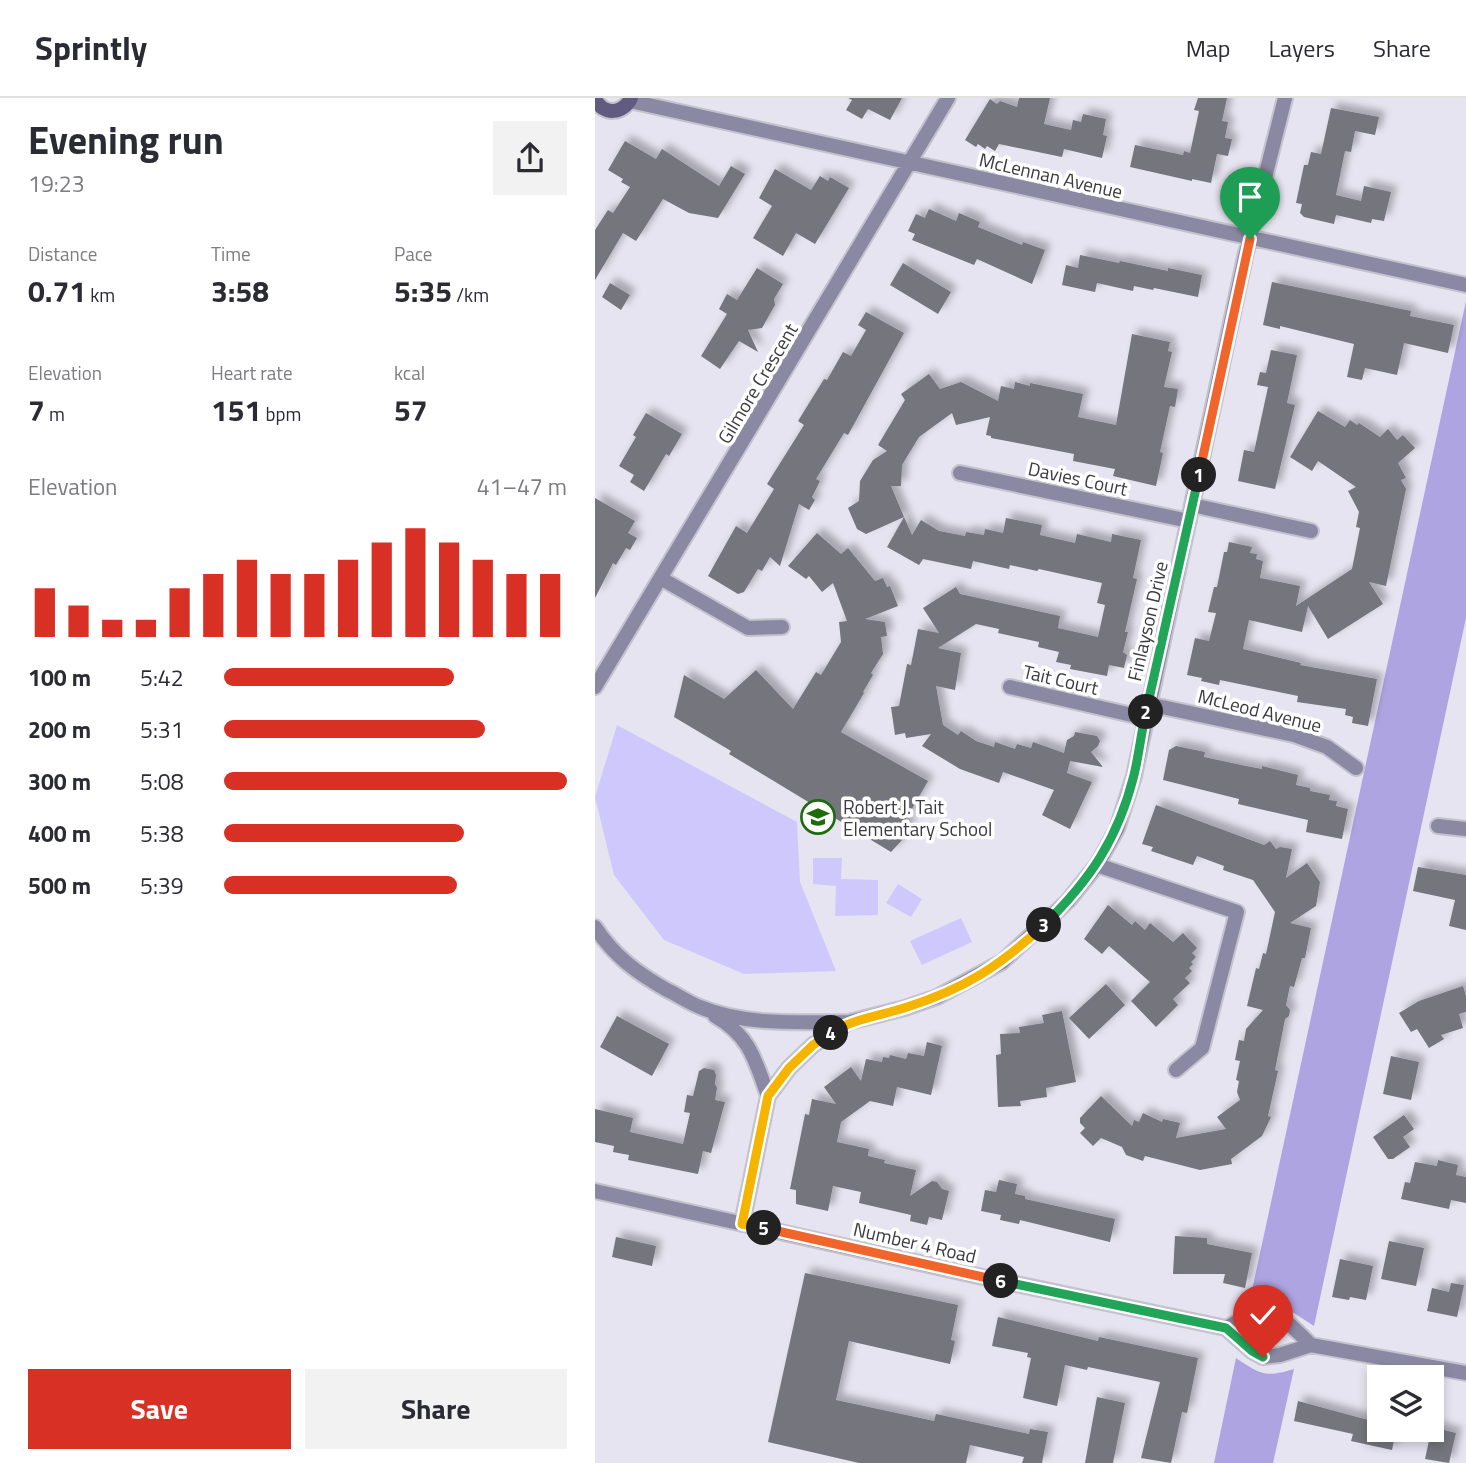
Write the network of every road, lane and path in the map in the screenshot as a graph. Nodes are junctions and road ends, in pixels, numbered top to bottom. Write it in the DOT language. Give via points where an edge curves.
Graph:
graph roads {
  1 [pos="949,98"];
  2 [pos="1285,98"];
  3 [pos="631,99"];
  4 [pos="599,103"];
  5 [pos="595,121"];
  6 [pos="910,163"];
  7 [pos="1250,239"];
  8 [pos="1465,284"];
  9 [pos="960,472"];
  10 [pos="1192,505"];
  11 [pos="1189,521"];
  12 [pos="1311,531"];
  13 [pos="662,579"];
  14 [pos="782,627"];
  15 [pos="595,687"];
  16 [pos="1010,687"];
  17 [pos="1146,711"];
  18 [pos="1356,768"];
  19 [pos="1438,826"];
  20 [pos="1466,829"];
  21 [pos="1097,865"];
  22 [pos="595,928"];
  23 [pos="701,1008"];
  24 [pos="849,1022"];
  25 [pos="1176,1070"];
  26 [pos="768,1096"];
  27 [pos="595,1191"];
  28 [pos="742,1224"];
  29 [pos="1226,1328"];
  30 [pos="1311,1345"];
  31 [pos="1466,1373"];
  1 -- 6 [label="street, Gilmore Crescent"];
  2 -- 7 [label="street, Finlayson Drive"];
  3 -- 4 [label="street" via="615,111"];
  3 -- 6 [label="street, McLennan Avenue"];
  4 -- 5 [label="street"];
  6 -- 7 [label="street, McLennan Avenue"];
  6 -- 13 [label="street, Gilmore Crescent"];
  7 -- 8 [label="street, McLennan Avenue"];
  7 -- 10 [label="street, Finlayson Drive"];
  9 -- 11 [label="street, Davies Court"];
  10 -- 11 [label="street, Finlayson Drive"];
  10 -- 12 [label="street"];
  11 -- 17 [label="street, Finlayson Drive"];
  13 -- 14 [label="street" via="748,628"];
  13 -- 15 [label="street, Gilmore Crescent"];
  16 -- 17 [label="street, Tait Court"];
  17 -- 18 [label="street, McLeod Avenue" via="1294,735 1327,747"];
  17 -- 21 [label="street, Finlayson Drive" via="1134,775"];
  19 -- 20 [label="street"];
  21 -- 24 [label="street, Finlayson Drive" via="1068,901 1002,962 937,997"];
  21 -- 25 [label="street" via="1237,912 1202,1048"];
  22 -- 23 [label="street" via="639,974"];
  23 -- 24 [label="street" via="740,1018"];
  23 -- 26 [label="street" via="744,1039"];
  24 -- 26 [label="street, Finlayson Drive" via="813,1045"];
  26 -- 28 [label="street, Finlayson Drive"];
  27 -- 28 [label="street, Number 4 Road"];
  28 -- 29 [label="street, Number 4 Road"];
  29 -- 30 [label="street, Number 4 Road" via="1263,1357"];
  29 -- 30 [label="street" via="1262,1313 1282,1318"];
  30 -- 31 [label="street, Number 4 Road"];
}
